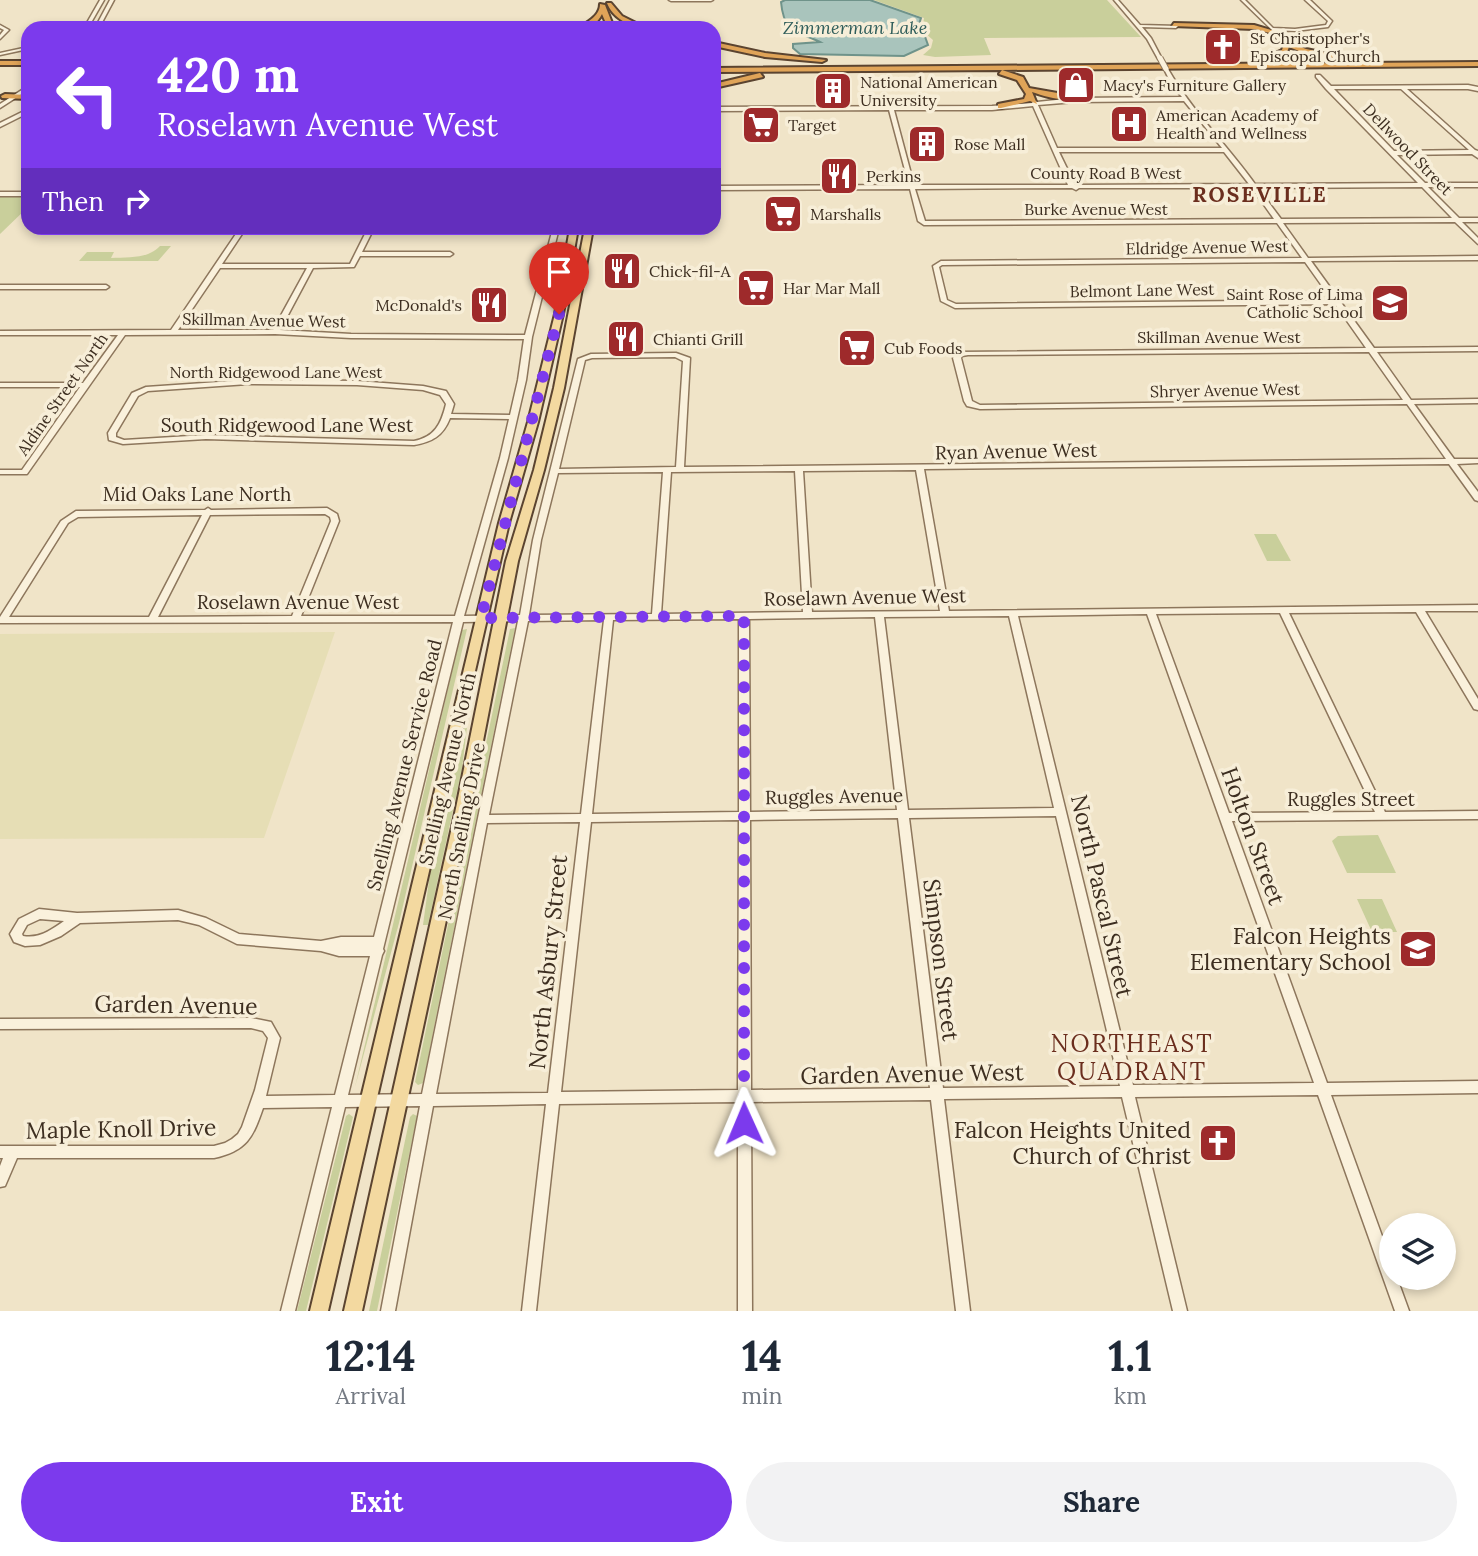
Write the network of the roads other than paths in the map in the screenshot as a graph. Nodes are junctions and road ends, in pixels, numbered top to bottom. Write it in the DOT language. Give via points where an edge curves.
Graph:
graph roads {
  1 [pos="102,0"];
  2 [pos="112,0"];
  3 [pos="671,0"];
  4 [pos="711,0"];
  5 [pos="1116,0"];
  6 [pos="1243,0"];
  7 [pos="1307,0"];
  8 [pos="606,3"];
  9 [pos="90,21"];
  10 [pos="102,21"];
  11 [pos="594,21"];
  12 [pos="610,21"];
  13 [pos="615,21"];
  14 [pos="628,21"];
  15 [pos="0,26"];
  16 [pos="1140,26"];
  17 [pos="1175,26"];
  18 [pos="0,38"];
  19 [pos="721,46"];
  20 [pos="21,50"];
  21 [pos="21,50"];
  22 [pos="0,54"];
  23 [pos="907,61"];
  24 [pos="1217,61"];
  25 [pos="721,62"];
  26 [pos="1397,62"];
  27 [pos="0,63"];
  28 [pos="21,63"];
  29 [pos="1478,63"];
  30 [pos="1101,67"];
  31 [pos="941,68"];
  32 [pos="849,69"];
  33 [pos="0,70"];
  34 [pos="21,70"];
  35 [pos="721,70"];
  36 [pos="1318,76"];
  37 [pos="721,84"];
  38 [pos="1402,87"];
  39 [pos="1328,88"];
  40 [pos="1477,88"];
  41 [pos="15,95"];
  42 [pos="1076,97"];
  43 [pos="1033,98"];
  44 [pos="1185,98"];
  45 [pos="0,106"];
  46 [pos="1001,106"];
  47 [pos="891,108"];
  48 [pos="978,108"];
  49 [pos="721,109"];
  50 [pos="21,114"];
  51 [pos="0,125"];
  52 [pos="1227,149"];
  53 [pos="1058,150"];
  54 [pos="1393,153"];
  55 [pos="1477,153"];
  56 [pos="1424,186"];
  57 [pos="1478,186"];
  58 [pos="1255,187"];
  59 [pos="913,188"];
  60 [pos="1076,188"];
  61 [pos="721,190"];
  62 [pos="0,192"];
  63 [pos="21,192"];
  64 [pos="1458,220"];
  65 [pos="1478,220"];
  66 [pos="1279,222"];
  67 [pos="238,235"];
  68 [pos="368,235"];
  69 [pos="554,235"];
  70 [pos="573,235"];
  71 [pos="588,235"];
  72 [pos="1478,242"];
  73 [pos="358,254"];
  74 [pos="450,254"];
  75 [pos="1478,258"];
  76 [pos="1306,260"];
  77 [pos="218,265"];
  78 [pos="311,266"];
  79 [pos="0,287"];
  80 [pos="106,287"];
  81 [pos="1336,302"];
  82 [pos="948,304"];
  83 [pos="123,332"];
  84 [pos="275,332"];
  85 [pos="0,333"];
  86 [pos="173,333"];
  87 [pos="528,337"];
  88 [pos="1371,349"];
  89 [pos="1478,349"];
  90 [pos="0,385"];
  91 [pos="86,385"];
  92 [pos="1478,401"];
  93 [pos="1409,402"];
  94 [pos="129,404"];
  95 [pos="972,405"];
  96 [pos="447,416"];
  97 [pos="513,417"];
  98 [pos="1451,461"];
  99 [pos="1478,461"];
  100 [pos="920,468"];
  101 [pos="799,469"];
  102 [pos="667,470"];
  103 [pos="680,470"];
  104 [pos="555,471"];
  105 [pos="0,472"];
  106 [pos="1478,498"];
  107 [pos="208,511"];
  108 [pos="1478,608"];
  109 [pos="1419,609"];
  110 [pos="1283,610"];
  111 [pos="1151,611"];
  112 [pos="1013,613"];
  113 [pos="879,614"];
  114 [pos="945,614"];
  115 [pos="808,615"];
  116 [pos="744,616"];
  117 [pos="609,617"];
  118 [pos="656,617"];
  119 [pos="460,618"];
  120 [pos="481,618"];
  121 [pos="501,618"];
  122 [pos="524,618"];
  123 [pos="2,620"];
  124 [pos="152,620"];
  125 [pos="295,620"];
  126 [pos="1478,707"];
  127 [pos="1060,812"];
  128 [pos="902,813"];
  129 [pos="743,815"];
  130 [pos="1382,816"];
  131 [pos="1478,816"];
  132 [pos="586,817"];
  133 [pos="1224,817"];
  134 [pos="483,819"];
  135 [pos="77,918"];
  136 [pos="379,947"];
  137 [pos="0,1024"];
  138 [pos="1478,1087"];
  139 [pos="1322,1089"];
  140 [pos="1128,1093"];
  141 [pos="937,1095"];
  142 [pos="744,1096"];
  143 [pos="430,1098"];
  144 [pos="554,1098"];
  145 [pos="397,1101"];
  146 [pos="257,1102"];
  147 [pos="341,1102"];
  148 [pos="368,1102"];
  149 [pos="6,1152"];
  150 [pos="0,1181"];
  151 [pos="288,1311"];
  152 [pos="319,1311"];
  153 [pos="353,1311"];
  154 [pos="388,1311"];
  155 [pos="529,1311"];
  156 [pos="745,1311"];
  157 [pos="963,1311"];
  158 [pos="1180,1311"];
  159 [pos="1402,1311"];
  1 -- 9 [label="street"];
  2 -- 10 [label="street"];
  3 -- 4 [label="street"];
  5 -- 16 [label="street"];
  6 -- 7 [label="street" via="1274,29 1328,26 1330,22"];
  8 -- 11 [label="highway"];
  8 -- 12 [label="highway"];
  8 -- 13 [label="highway"];
  8 -- 14 [label="highway"];
  15 -- 18 [label="street" via="7,30"];
  16 -- 17 [label="street"];
  16 -- 44 [label="street, bridge"];
  17 -- 24 [label="highway" via="1254,29 1273,34 1286,47 1275,56"];
  17 -- 26 [label="highway" via="1254,27 1316,54"];
  19 -- 23 [label="highway" via="795,59"];
  20 -- 22 [label="street"];
  21 -- 22 [label="street"];
  23 -- 24 [label="highway"];
  23 -- 25 [label="highway"];
  24 -- 26 [label="highway"];
  26 -- 29 [label="highway"];
  26 -- 30 [label="highway"];
  27 -- 28 [label="highway"];
  30 -- 31 [label="highway"];
  30 -- 43 [label="highway" via="1038,73 1028,80"];
  31 -- 32 [label="highway"];
  31 -- 43 [label="highway" via="1012,75"];
  32 -- 35 [label="highway"];
  32 -- 37 [label="highway" via="773,73"];
  33 -- 34 [label="highway"];
  36 -- 39 [label="street, Dellwood Street"];
  38 -- 39 [label="street"];
  38 -- 40 [label="street"];
  38 -- 55 [label="street"];
  39 -- 54 [label="street, Dellwood Street"];
  41 -- 45 [label="street"];
  42 -- 43 [label="street"];
  42 -- 43 [label="highway"];
  42 -- 44 [label="street"];
  43 -- 44 [label="street"];
  43 -- 46 [label="highway"];
  43 -- 48 [label="street"];
  43 -- 53 [label="street"];
  44 -- 52 [label="street"];
  46 -- 48 [label="street"];
  47 -- 48 [label="street"];
  47 -- 49 [label="street"];
  47 -- 59 [label="street"];
  50 -- 51 [label="street"];
  52 -- 53 [label="street"];
  52 -- 58 [label="street"];
  53 -- 60 [label="street"];
  54 -- 55 [label="street"];
  54 -- 56 [label="street, Dellwood Street"];
  56 -- 57 [label="street, County Road B West"];
  56 -- 58 [label="street, County Road B West"];
  56 -- 64 [label="street, Dellwood Street"];
  58 -- 60 [label="street, County Road B West"];
  58 -- 66 [label="street"];
  59 -- 60 [label="street, County Road B West"];
  59 -- 61 [label="street, County Road B West"];
  59 -- 66 [label="street, Burke Avenue West" via="924,223"];
  62 -- 63 [label="street"];
  64 -- 65 [label="street, Burke Avenue West"];
  64 -- 66 [label="street, Burke Avenue West"];
  64 -- 72 [label="street, Dellwood Street"];
  66 -- 76 [label="street"];
  67 -- 77 [label="street"];
  68 -- 73 [label="street"];
  69 -- 87 [label="street, Snelling Avenue Service Road"];
  70 -- 120 [label="main road, Snelling Avenue North" via="559,314"];
  71 -- 121 [label="main road, Snelling Avenue North" via="559,388"];
  73 -- 74 [label="street"];
  73 -- 78 [label="street" via="352,266"];
  75 -- 76 [label="street, Eldridge Avenue West"];
  76 -- 81 [label="street"];
  76 -- 82 [label="street, Eldridge Avenue West" via="937,264"];
  77 -- 78 [label="street"];
  77 -- 86 [label="street"];
  78 -- 84 [label="street"];
  79 -- 80 [label="street"];
  81 -- 82 [label="street, Belmont Lane West"];
  81 -- 88 [label="street"];
  83 -- 85 [label="street, Skillman Avenue West"];
  83 -- 86 [label="street, Skillman Avenue West"];
  83 -- 91 [label="street, Aldine Street North"];
  84 -- 86 [label="street, Skillman Avenue West"];
  84 -- 87 [label="street, Skillman Avenue West"];
  87 -- 97 [label="street, Snelling Avenue Service Road"];
  88 -- 89 [label="street, Skillman Avenue West"];
  88 -- 93 [label="street"];
  88 -- 95 [label="street, Skillman Avenue West" via="960,354 957,358"];
  90 -- 91 [label="street"];
  91 -- 105 [label="street, Aldine Street North" via="24,472"];
  92 -- 93 [label="street, Shryer Avenue West"];
  93 -- 95 [label="street, Shryer Avenue West"];
  93 -- 98 [label="street"];
  94 -- 96 [label="street, North Ridgewood Lane West" via="138,393 160,386 357,383 437,391 449,400"];
  94 -- 96 [label="street, South Ridgewood Lane West" via="112,433 118,442 206,437 414,443 437,436"];
  96 -- 97 [label="street"];
  97 -- 119 [label="street, Snelling Avenue Service Road"];
  98 -- 99 [label="street, Ryan Avenue West"];
  98 -- 100 [label="street, Ryan Avenue West"];
  98 -- 106 [label="street"];
  100 -- 101 [label="street, Ryan Avenue West"];
  100 -- 114 [label="street"];
  101 -- 103 [label="street, Ryan Avenue West"];
  101 -- 115 [label="street"];
  102 -- 103 [label="street, Ryan Avenue West"];
  102 -- 104 [label="street, Ryan Avenue West"];
  102 -- 118 [label="street"];
  103 -- 104 [label="street, North Snelling Drive" via="687,362 676,355 582,359"];
  104 -- 122 [label="street, North Snelling Drive"];
  107 -- 123 [label="street, Mid Oaks Lane North" via="70,516"];
  107 -- 124 [label="street"];
  107 -- 125 [label="street, Mid Oaks Lane North" via="322,510 334,516"];
  108 -- 109 [label="street, Roselawn Avenue West"];
  109 -- 110 [label="street, Roselawn Avenue West"];
  109 -- 126 [label="street"];
  110 -- 111 [label="street, Roselawn Avenue West"];
  110 -- 130 [label="street"];
  111 -- 112 [label="street, Roselawn Avenue West"];
  111 -- 133 [label="street, Holton Street"];
  112 -- 114 [label="street, Roselawn Avenue West"];
  112 -- 127 [label="street, North Pascal Street"];
  113 -- 114 [label="street, Roselawn Avenue West"];
  113 -- 115 [label="street, Roselawn Avenue West"];
  113 -- 128 [label="street, Simpson Street"];
  115 -- 116 [label="street, Roselawn Avenue West"];
  116 -- 118 [label="street, Roselawn Avenue West"];
  116 -- 129 [label="street"];
  117 -- 118 [label="street, Roselawn Avenue West"];
  117 -- 122 [label="street, Roselawn Avenue West"];
  117 -- 132 [label="street, North Asbury Street"];
  119 -- 120 [label="street, Roselawn Avenue West"];
  119 -- 125 [label="street, Roselawn Avenue West"];
  119 -- 136 [label="street, Snelling Avenue Service Road"];
  120 -- 121 [label="street, Roselawn Avenue West"];
  120 -- 148 [label="main road, Snelling Avenue North"];
  121 -- 122 [label="street, Roselawn Avenue West"];
  121 -- 145 [label="main road, Snelling Avenue North"];
  122 -- 134 [label="street, North Snelling Drive"];
  123 -- 124 [label="street, Roselawn Avenue West"];
  124 -- 125 [label="street, Roselawn Avenue West"];
  127 -- 128 [label="street, Ruggles Avenue"];
  127 -- 140 [label="street, North Pascal Street"];
  128 -- 129 [label="street, Ruggles Avenue"];
  128 -- 141 [label="street, Simpson Street"];
  129 -- 132 [label="street, Ruggles Avenue"];
  129 -- 142 [label="street"];
  130 -- 131 [label="street, Ruggles Street"];
  130 -- 133 [label="street, Ruggles Street"];
  132 -- 134 [label="street, Ruggles Avenue"];
  132 -- 144 [label="street, North Asbury Street"];
  133 -- 139 [label="street, Holton Street"];
  134 -- 143 [label="street, North Snelling Drive"];
  135 -- 136 [label="street" via="178,915 237,939 339,951"];
  136 -- 147 [label="street, Snelling Avenue Service Road"];
  137 -- 146 [label="street, Garden Avenue" via="260,1023 274,1038"];
  138 -- 139 [label="street, Garden Avenue West"];
  139 -- 140 [label="street, Garden Avenue West"];
  139 -- 159 [label="street, Holton Street"];
  140 -- 141 [label="street, Garden Avenue West"];
  140 -- 158 [label="street, North Pascal Street"];
  141 -- 142 [label="street, Garden Avenue West"];
  141 -- 157 [label="street, Simpson Street"];
  142 -- 144 [label="street, Garden Avenue West"];
  142 -- 156 [label="street"];
  143 -- 144 [label="street, Garden Avenue West"];
  143 -- 145 [label="street"];
  143 -- 154 [label="street, North Snelling Drive"];
  144 -- 155 [label="street, North Asbury Street"];
  145 -- 148 [label="street"];
  145 -- 153 [label="main road, Snelling Avenue North"];
  146 -- 147 [label="street"];
  146 -- 149 [label="street, Maple Knoll Drive" via="242,1138 225,1150"];
  147 -- 148 [label="street"];
  147 -- 151 [label="street, Snelling Avenue Service Road"];
  148 -- 152 [label="main road, Snelling Avenue North"];
  149 -- 150 [label="street"];
}
